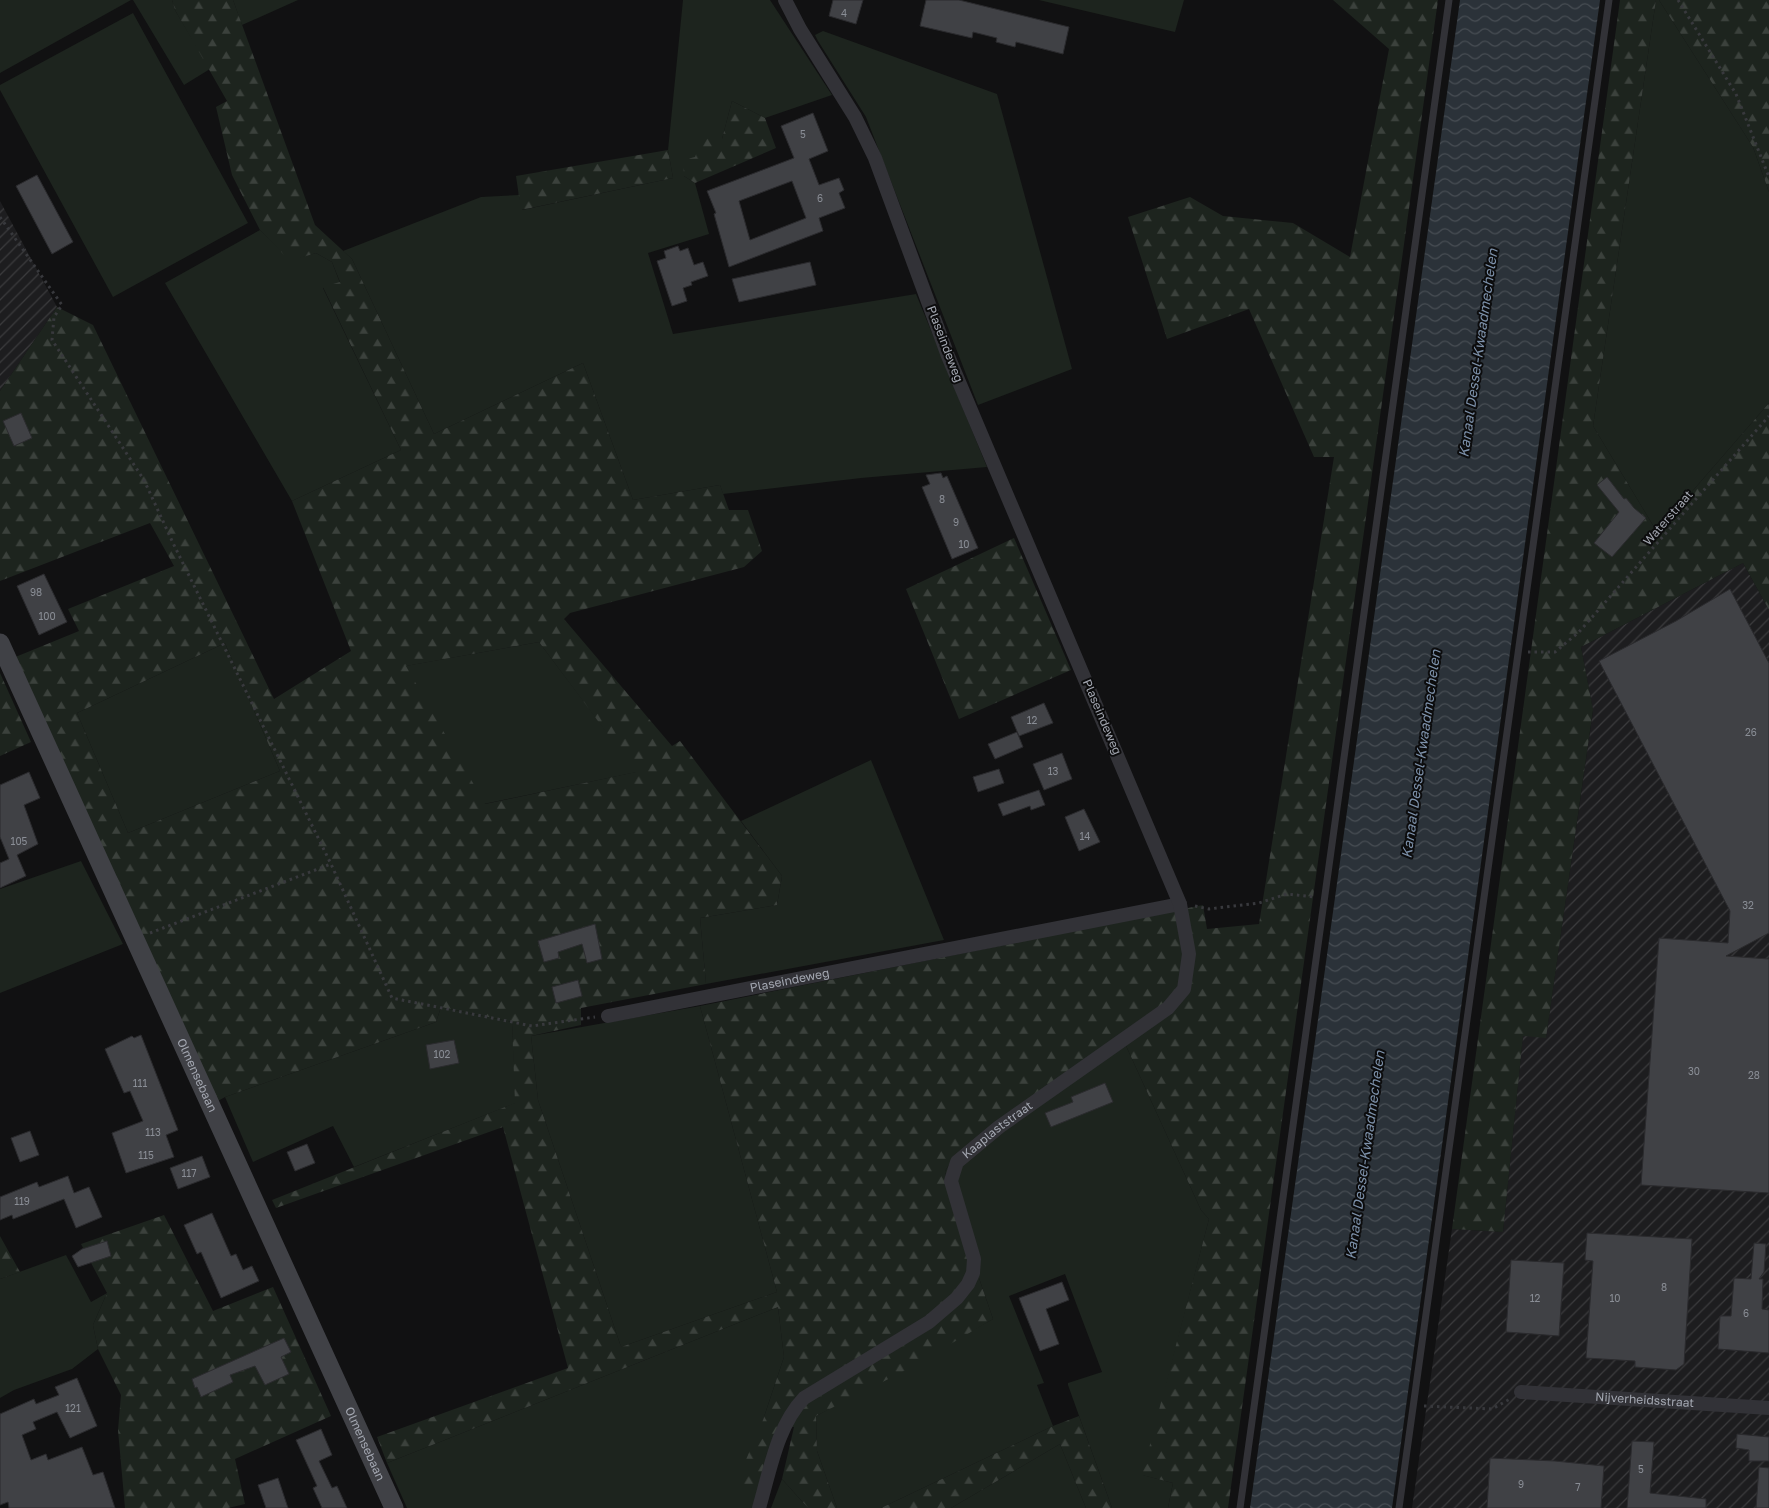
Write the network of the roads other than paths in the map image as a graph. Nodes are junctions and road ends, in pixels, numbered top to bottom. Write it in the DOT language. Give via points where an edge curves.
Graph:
graph roads {
  1 [pos="785,0"];
  2 [pos="1449,0"];
  3 [pos="1609,0"];
  4 [pos="0,643"];
  5 [pos="1180,904"];
  6 [pos="608,1016"];
  7 [pos="1521,1392"];
  8 [pos="1769,1408"];
  9 [pos="394,1508"];
  10 [pos="759,1508"];
  11 [pos="1240,1508"];
  12 [pos="1400,1508"];
  1 -- 5 [label="street, Plaseindeweg" via="855,117 875,158 948,356"];
  2 -- 11 [label="lane"];
  3 -- 12 [label="lane"];
  4 -- 9 [label="street, Olmensebaan"];
  5 -- 6 [label="street, Plaseindeweg"];
  5 -- 10 [label="street, Kaaplaststraat" via="1189,954 1184,988 1168,1008 999,1127 957,1162 951,1181 974,1259 968,1284 957,1298 928,1322 804,1398 791,1412"];
  7 -- 8 [label="street, Nijverheidsstraat"];
}
